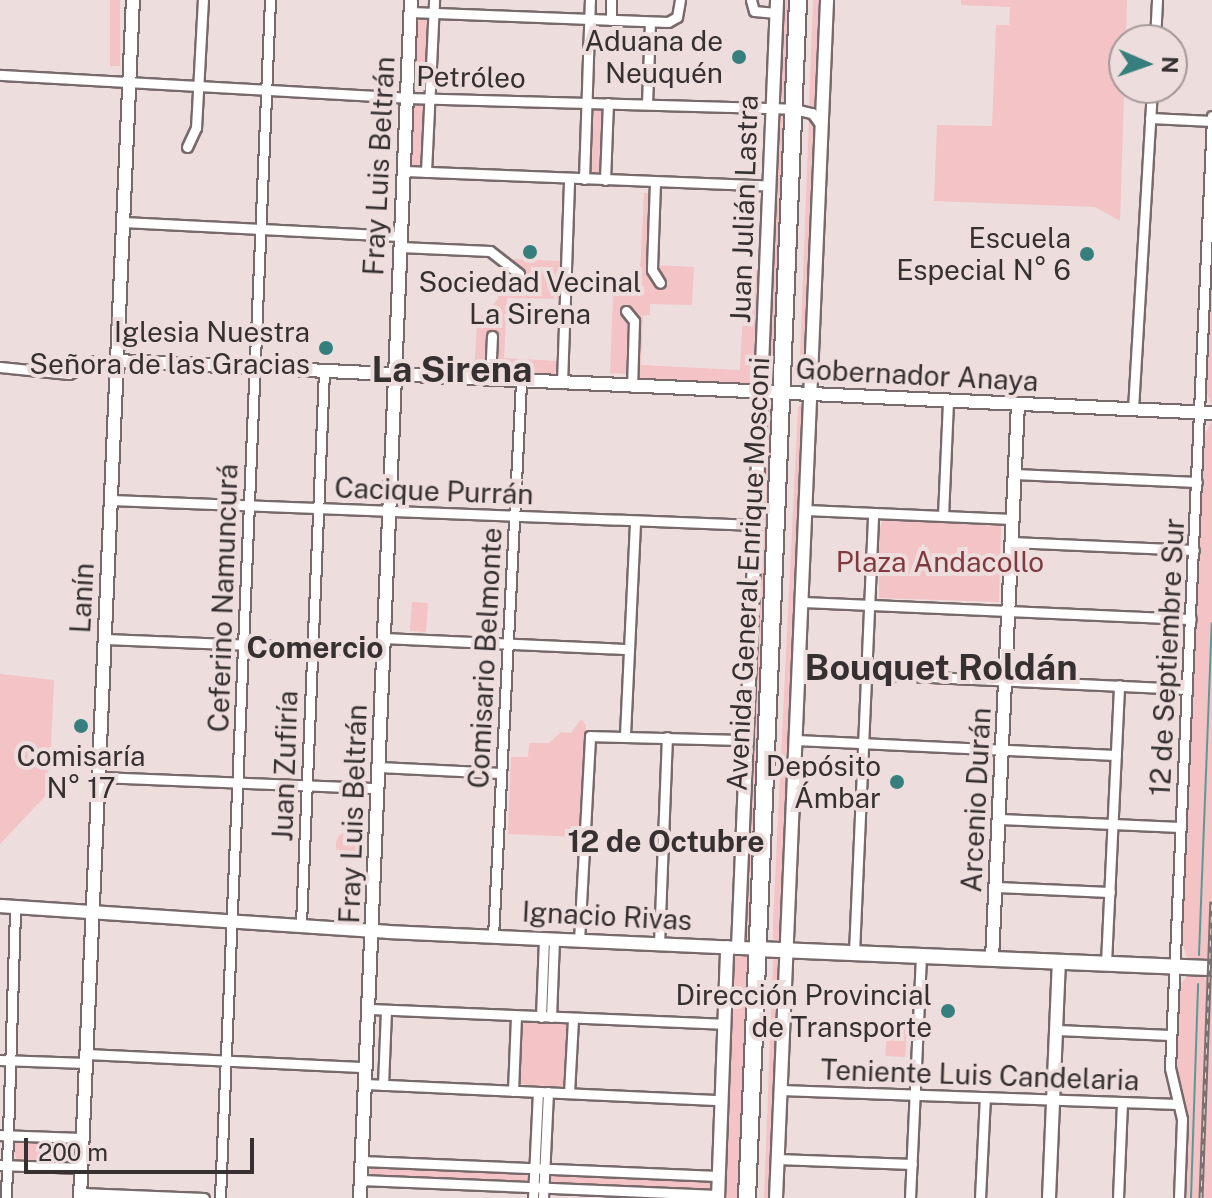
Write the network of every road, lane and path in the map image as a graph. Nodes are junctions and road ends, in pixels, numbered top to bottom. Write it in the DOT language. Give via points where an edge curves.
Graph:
graph roads {
  1 [pos="133,0"];
  2 [pos="203,0"];
  3 [pos="270,0"];
  4 [pos="434,0"];
  5 [pos="590,0"];
  6 [pos="611,0"];
  7 [pos="680,0"];
  8 [pos="751,0"];
  9 [pos="798,0"];
  10 [pos="808,0"];
  11 [pos="827,0"];
  12 [pos="1157,0"];
  13 [pos="411,6"];
  14 [pos="777,6"];
  15 [pos="433,13"];
  16 [pos="590,19"];
  17 [pos="611,20"];
  18 [pos="650,22"];
  19 [pos="1156,24"];
  20 [pos="0,75"];
  21 [pos="129,82"];
  22 [pos="198,88"];
  23 [pos="266,91"];
  24 [pos="429,96"];
  25 [pos="407,98"];
  26 [pos="587,102"];
  27 [pos="608,103"];
  28 [pos="647,104"];
  29 [pos="1151,104"];
  30 [pos="750,108"];
  31 [pos="772,109"];
  32 [pos="798,110"];
  33 [pos="1150,118"];
  34 [pos="1212,118"];
  35 [pos="822,127"];
  36 [pos="771,134"];
  37 [pos="187,147"];
  38 [pos="403,171"];
  39 [pos="426,172"];
  40 [pos="569,178"];
  41 [pos="584,179"];
  42 [pos="605,180"];
  43 [pos="655,182"];
  44 [pos="769,186"];
  45 [pos="123,222"];
  46 [pos="260,229"];
  47 [pos="400,242"];
  48 [pos="519,274"];
  49 [pos="660,283"];
  50 [pos="626,311"];
  51 [pos="492,336"];
  52 [pos="117,361"];
  53 [pos="0,367"];
  54 [pos="255,367"];
  55 [pos="324,371"];
  56 [pos="394,375"];
  57 [pos="490,380"];
  58 [pos="521,382"];
  59 [pos="562,383"];
  60 [pos="632,387"];
  61 [pos="761,392"];
  62 [pos="786,393"];
  63 [pos="811,393"];
  64 [pos="948,400"];
  65 [pos="1018,404"];
  66 [pos="1133,409"];
  67 [pos="1206,413"];
  68 [pos="1014,474"];
  69 [pos="1197,482"];
  70 [pos="111,500"];
  71 [pos="249,506"];
  72 [pos="318,509"];
  73 [pos="389,510"];
  74 [pos="806,510"];
  75 [pos="873,513"];
  76 [pos="514,515"];
  77 [pos="943,516"];
  78 [pos="1012,519"];
  79 [pos="635,521"];
  80 [pos="756,525"];
  81 [pos="1011,542"];
  82 [pos="1194,550"];
  83 [pos="802,602"];
  84 [pos="869,605"];
  85 [pos="1008,611"];
  86 [pos="1191,619"];
  87 [pos="105,639"];
  88 [pos="508,643"];
  89 [pos="383,644"];
  90 [pos="243,645"];
  91 [pos="312,647"];
  92 [pos="629,649"];
  93 [pos="866,674"];
  94 [pos="1005,680"];
  95 [pos="1119,685"];
  96 [pos="1187,689"];
  97 [pos="625,735"];
  98 [pos="667,737"];
  99 [pos="747,740"];
  100 [pos="795,740"];
  101 [pos="863,743"];
  102 [pos="1002,749"];
  103 [pos="1116,755"];
  104 [pos="379,767"];
  105 [pos="501,773"];
  106 [pos="99,777"];
  107 [pos="237,782"];
  108 [pos="306,785"];
  109 [pos="378,788"];
  110 [pos="999,819"];
  111 [pos="1113,824"];
  112 [pos="1181,827"];
  113 [pos="996,887"];
  114 [pos="1110,892"];
  115 [pos="0,906"];
  116 [pos="15,907"];
  117 [pos="92,914"];
  118 [pos="231,921"];
  119 [pos="301,924"];
  120 [pos="372,929"];
  121 [pos="493,937"];
  122 [pos="549,940"];
  123 [pos="579,941"];
  124 [pos="659,944"];
  125 [pos="733,948"];
  126 [pos="762,949"];
  127 [pos="786,950"];
  128 [pos="854,953"];
  129 [pos="921,956"];
  130 [pos="992,959"];
  131 [pos="1059,961"];
  132 [pos="1106,963"];
  133 [pos="1174,966"];
  134 [pos="1212,968"];
  135 [pos="0,987"];
  136 [pos="12,987"];
  137 [pos="369,1009"];
  138 [pos="386,1010"];
  139 [pos="516,1016"];
  140 [pos="546,1017"];
  141 [pos="573,1018"];
  142 [pos="724,1024"];
  143 [pos="1056,1030"];
  144 [pos="1171,1035"];
  145 [pos="86,1059"];
  146 [pos="5,1060"];
  147 [pos="225,1060"];
  148 [pos="366,1067"];
  149 [pos="365,1084"];
  150 [pos="383,1085"];
  151 [pos="780,1090"];
  152 [pos="513,1091"];
  153 [pos="543,1092"];
  154 [pos="569,1093"];
  155 [pos="915,1095"];
  156 [pos="985,1097"];
  157 [pos="721,1100"];
  158 [pos="1053,1100"];
  159 [pos="1122,1102"];
  160 [pos="1178,1104"];
  161 [pos="4,1135"];
  162 [pos="83,1138"];
  163 [pos="777,1159"];
  164 [pos="362,1161"];
  165 [pos="912,1164"];
  166 [pos="3,1165"];
  167 [pos="82,1168"];
  168 [pos="540,1169"];
  169 [pos="718,1176"];
  170 [pos="361,1180"];
  171 [pos="539,1193"];
  172 [pos="81,1196"];
  173 [pos="718,1196"];
  174 [pos="6,1198"];
  175 [pos="204,1198"];
  176 [pos="220,1198"];
  177 [pos="360,1198"];
  178 [pos="747,1198"];
  179 [pos="757,1198"];
  180 [pos="776,1198"];
  181 [pos="910,1198"];
  182 [pos="980,1198"];
  183 [pos="1049,1198"];
  184 [pos="1118,1198"];
  185 [pos="1179,1198"];
  1 -- 21 [label="street, Lanín"];
  2 -- 22 [label="street"];
  3 -- 23 [label="street, Ceferino Namuncurá"];
  4 -- 15 [label="street, Fray Luis Beltrán"];
  5 -- 16 [label="street"];
  6 -- 17 [label="street"];
  7 -- 18 [label="street" via="675,20"];
  8 -- 14 [label="street" via="754,11"];
  9 -- 32 [label="highway, Avenida General Enrique Mosconi"];
  10 -- 32 [label="highway, Avenida General Enrique Mosconi"];
  11 -- 35 [label="street"];
  12 -- 19 [label="street"];
  13 -- 15 [label="street"];
  13 -- 25 [label="street, Fray Luis Beltrán"];
  14 -- 31 [label="street, Juan Julián Lastra"];
  15 -- 16 [label="street"];
  15 -- 24 [label="street, Fray Luis Beltrán"];
  16 -- 17 [label="street"];
  16 -- 26 [label="street"];
  17 -- 18 [label="street"];
  18 -- 28 [label="street"];
  20 -- 21 [label="street, Petróleo"];
  21 -- 22 [label="street, Petróleo"];
  21 -- 45 [label="street, Lanín"];
  22 -- 23 [label="street, Petróleo"];
  22 -- 37 [label="street" via="195,132"];
  23 -- 25 [label="street, Petróleo"];
  23 -- 46 [label="street, Ceferino Namuncurá"];
  24 -- 25 [label="street, Petróleo"];
  24 -- 26 [label="street, Petróleo"];
  24 -- 39 [label="street, Fray Luis Beltrán"];
  25 -- 38 [label="street, Fray Luis Beltrán"];
  26 -- 27 [label="street, Petróleo"];
  26 -- 41 [label="street"];
  27 -- 28 [label="street, Petróleo"];
  27 -- 42 [label="street"];
  28 -- 30 [label="street, Petróleo"];
  29 -- 33 [label="street"];
  30 -- 31 [label="street, Petróleo"];
  30 -- 36 [label="street" via="766,115"];
  31 -- 32 [label="street, Petróleo"];
  31 -- 36 [label="street, Juan Julián Lastra"];
  32 -- 35 [label="street" via="816,115"];
  32 -- 62 [label="highway, Avenida General Enrique Mosconi"];
  33 -- 34 [label="street"];
  33 -- 66 [label="street"];
  34 -- 67 [label="street, 12 de Septiembre Sur"];
  35 -- 63 [label="street"];
  36 -- 44 [label="street, Juan Julián Lastra"];
  38 -- 39 [label="street"];
  38 -- 47 [label="street, Fray Luis Beltrán"];
  39 -- 40 [label="street"];
  40 -- 41 [label="street"];
  40 -- 59 [label="street"];
  41 -- 42 [label="street"];
  42 -- 43 [label="street"];
  43 -- 44 [label="street"];
  43 -- 49 [label="street" via="652,270"];
  44 -- 61 [label="street, Juan Julián Lastra"];
  45 -- 46 [label="street"];
  45 -- 52 [label="street, Lanín"];
  46 -- 47 [label="street"];
  46 -- 54 [label="street, Ceferino Namuncurá"];
  47 -- 48 [label="street" via="490,251"];
  47 -- 56 [label="street, Fray Luis Beltrán"];
  50 -- 60 [label="street" via="634,321"];
  51 -- 57 [label="street"];
  52 -- 53 [label="street, Gobernador Anaya" via="94,361 69,374"];
  52 -- 54 [label="street, Gobernador Anaya"];
  52 -- 70 [label="street, Lanín"];
  54 -- 55 [label="street, Gobernador Anaya"];
  54 -- 71 [label="street, Ceferino Namuncurá"];
  55 -- 56 [label="street, Gobernador Anaya"];
  55 -- 72 [label="street, Juan Zufiría"];
  56 -- 57 [label="street, Gobernador Anaya"];
  56 -- 73 [label="street, Fray Luis Beltrán"];
  57 -- 58 [label="street, Gobernador Anaya"];
  58 -- 59 [label="street, Gobernador Anaya"];
  58 -- 76 [label="street, Comisario Belmonte"];
  59 -- 60 [label="street, Gobernador Anaya"];
  60 -- 61 [label="street, Gobernador Anaya"];
  61 -- 62 [label="street, Gobernador Anaya"];
  61 -- 80 [label="street, Juan Julián Lastra"];
  62 -- 63 [label="street, Gobernador Anaya"];
  62 -- 126 [label="highway, Avenida General Enrique Mosconi"];
  63 -- 64 [label="street, Gobernador Anaya"];
  63 -- 74 [label="street"];
  64 -- 65 [label="street, Gobernador Anaya"];
  64 -- 77 [label="street"];
  65 -- 66 [label="street, Gobernador Anaya"];
  65 -- 68 [label="street, Arcenio Durán"];
  66 -- 67 [label="street, Gobernador Anaya"];
  67 -- 69 [label="street, 12 de Septiembre Sur"];
  68 -- 69 [label="street"];
  68 -- 78 [label="street, Arcenio Durán"];
  69 -- 82 [label="street, 12 de Septiembre Sur"];
  70 -- 71 [label="street, Cacique Purrán"];
  70 -- 87 [label="street, Lanín"];
  71 -- 72 [label="street, Cacique Purrán"];
  71 -- 90 [label="street, Ceferino Namuncurá"];
  72 -- 73 [label="street, Cacique Purrán"];
  72 -- 91 [label="street, Juan Zufiría"];
  73 -- 76 [label="street, Cacique Purrán"];
  73 -- 89 [label="street, Fray Luis Beltrán"];
  74 -- 75 [label="street"];
  74 -- 83 [label="street"];
  75 -- 77 [label="street"];
  75 -- 84 [label="street"];
  76 -- 79 [label="street, Cacique Purrán"];
  76 -- 88 [label="street, Comisario Belmonte"];
  77 -- 78 [label="street"];
  78 -- 81 [label="street, Arcenio Durán"];
  79 -- 80 [label="street, Cacique Purrán"];
  79 -- 92 [label="street"];
  80 -- 99 [label="street, Juan Julián Lastra"];
  81 -- 82 [label="street"];
  81 -- 85 [label="street, Arcenio Durán"];
  82 -- 86 [label="street, 12 de Septiembre Sur"];
  83 -- 84 [label="street"];
  83 -- 100 [label="street"];
  84 -- 85 [label="street"];
  84 -- 93 [label="street"];
  85 -- 86 [label="street"];
  85 -- 94 [label="street, Arcenio Durán"];
  86 -- 96 [label="street, 12 de Septiembre Sur"];
  87 -- 90 [label="street"];
  87 -- 106 [label="street, Lanín"];
  88 -- 89 [label="street"];
  88 -- 92 [label="street"];
  88 -- 105 [label="street, Comisario Belmonte"];
  89 -- 91 [label="street"];
  89 -- 104 [label="street, Fray Luis Beltrán"];
  90 -- 91 [label="street"];
  90 -- 107 [label="street, Ceferino Namuncurá"];
  91 -- 108 [label="street, Juan Zufiría"];
  92 -- 97 [label="street"];
  93 -- 94 [label="street"];
  93 -- 101 [label="street"];
  94 -- 95 [label="street"];
  94 -- 102 [label="street, Arcenio Durán"];
  95 -- 96 [label="street"];
  95 -- 103 [label="street"];
  96 -- 112 [label="street, 12 de Septiembre Sur"];
  97 -- 98 [label="street"];
  97 -- 123 [label="street" via="590,736"];
  98 -- 99 [label="street"];
  98 -- 124 [label="street"];
  99 -- 125 [label="street, Juan Julián Lastra"];
  100 -- 101 [label="street"];
  100 -- 127 [label="street"];
  101 -- 102 [label="street"];
  101 -- 128 [label="street"];
  102 -- 103 [label="street"];
  102 -- 110 [label="street, Arcenio Durán"];
  103 -- 111 [label="street"];
  104 -- 105 [label="street"];
  104 -- 109 [label="street, Fray Luis Beltrán"];
  105 -- 121 [label="street, Comisario Belmonte"];
  106 -- 107 [label="street"];
  106 -- 117 [label="street, Lanín"];
  107 -- 108 [label="street"];
  107 -- 118 [label="street, Ceferino Namuncurá"];
  108 -- 109 [label="street"];
  108 -- 119 [label="street, Juan Zufiría"];
  109 -- 120 [label="street, Fray Luis Beltrán"];
  110 -- 111 [label="street"];
  110 -- 113 [label="street, Arcenio Durán"];
  111 -- 112 [label="street"];
  111 -- 114 [label="street"];
  112 -- 133 [label="street, 12 de Septiembre Sur"];
  113 -- 114 [label="street"];
  113 -- 130 [label="street, Arcenio Durán"];
  114 -- 132 [label="street"];
  115 -- 116 [label="street, Ignacio Rivas"];
  116 -- 117 [label="street, Ignacio Rivas"];
  116 -- 136 [label="street"];
  117 -- 118 [label="street, Ignacio Rivas"];
  117 -- 145 [label="street, Lanín"];
  118 -- 119 [label="street, Ignacio Rivas"];
  118 -- 147 [label="street, Ceferino Namuncurá"];
  119 -- 120 [label="street, Ignacio Rivas"];
  120 -- 121 [label="street, Ignacio Rivas"];
  120 -- 137 [label="street, Fray Luis Beltrán"];
  121 -- 122 [label="street, Ignacio Rivas"];
  122 -- 123 [label="street, Ignacio Rivas"];
  122 -- 140 [label="street"];
  123 -- 124 [label="street, Ignacio Rivas"];
  124 -- 125 [label="street, Ignacio Rivas"];
  125 -- 126 [label="street, Ignacio Rivas"];
  125 -- 142 [label="street, Juan Julián Lastra"];
  126 -- 127 [label="main road, Ignacio Rivas"];
  126 -- 178 [label="highway, Avenida General Enrique Mosconi"];
  126 -- 179 [label="highway, Avenida General Enrique Mosconi"];
  127 -- 128 [label="main road, Ignacio Rivas"];
  127 -- 151 [label="street"];
  128 -- 129 [label="main road, Ignacio Rivas"];
  129 -- 130 [label="main road, Ignacio Rivas"];
  129 -- 155 [label="street"];
  130 -- 131 [label="main road, Ignacio Rivas"];
  131 -- 132 [label="main road, Ignacio Rivas"];
  131 -- 143 [label="street"];
  132 -- 133 [label="main road, Ignacio Rivas"];
  133 -- 134 [label="main road, Ignacio Rivas"];
  133 -- 144 [label="street, 12 de Septiembre Sur"];
  135 -- 136 [label="street"];
  136 -- 146 [label="street"];
  137 -- 138 [label="street"];
  137 -- 148 [label="street, Fray Luis Beltrán"];
  138 -- 139 [label="street"];
  138 -- 150 [label="street"];
  139 -- 140 [label="street"];
  139 -- 152 [label="street"];
  140 -- 141 [label="street"];
  141 -- 142 [label="street"];
  141 -- 154 [label="street"];
  142 -- 157 [label="street, Juan Julián Lastra"];
  143 -- 144 [label="street"];
  143 -- 158 [label="street"];
  144 -- 160 [label="street, 12 de Septiembre Sur" via="1170,1080"];
  145 -- 146 [label="street"];
  145 -- 147 [label="street"];
  145 -- 162 [label="street, Lanín"];
  146 -- 161 [label="street"];
  147 -- 148 [label="street"];
  147 -- 176 [label="street, Ceferino Namuncurá"];
  148 -- 149 [label="street, Fray Luis Beltrán"];
  149 -- 150 [label="street"];
  149 -- 164 [label="street, Fray Luis Beltrán"];
  150 -- 152 [label="street"];
  151 -- 155 [label="street, Teniente Luis Candelaria"];
  151 -- 163 [label="street"];
  152 -- 153 [label="street"];
  153 -- 154 [label="street"];
  153 -- 168 [label="street"];
  154 -- 157 [label="street"];
  155 -- 156 [label="street, Teniente Luis Candelaria"];
  155 -- 165 [label="street"];
  156 -- 158 [label="street, Teniente Luis Candelaria"];
  156 -- 182 [label="street"];
  157 -- 169 [label="street, Juan Julián Lastra"];
  158 -- 159 [label="street, Teniente Luis Candelaria"];
  158 -- 183 [label="street"];
  159 -- 160 [label="street, Teniente Luis Candelaria"];
  159 -- 184 [label="street"];
  160 -- 185 [label="street, 12 de Septiembre Sur"];
  161 -- 162 [label="street"];
  161 -- 166 [label="street"];
  162 -- 167 [label="street, Lanín"];
  163 -- 165 [label="street"];
  163 -- 180 [label="street"];
  164 -- 168 [label="street"];
  164 -- 170 [label="street, Fray Luis Beltrán"];
  165 -- 181 [label="street"];
  166 -- 167 [label="street"];
  166 -- 174 [label="street"];
  167 -- 172 [label="street, Lanín"];
  168 -- 169 [label="street"];
  168 -- 171 [label="street"];
  169 -- 173 [label="street, Juan Julián Lastra"];
  170 -- 171 [label="street"];
  170 -- 177 [label="street, Fray Luis Beltrán"];
  171 -- 173 [label="street"];
  172 -- 175 [label="street"];
}
